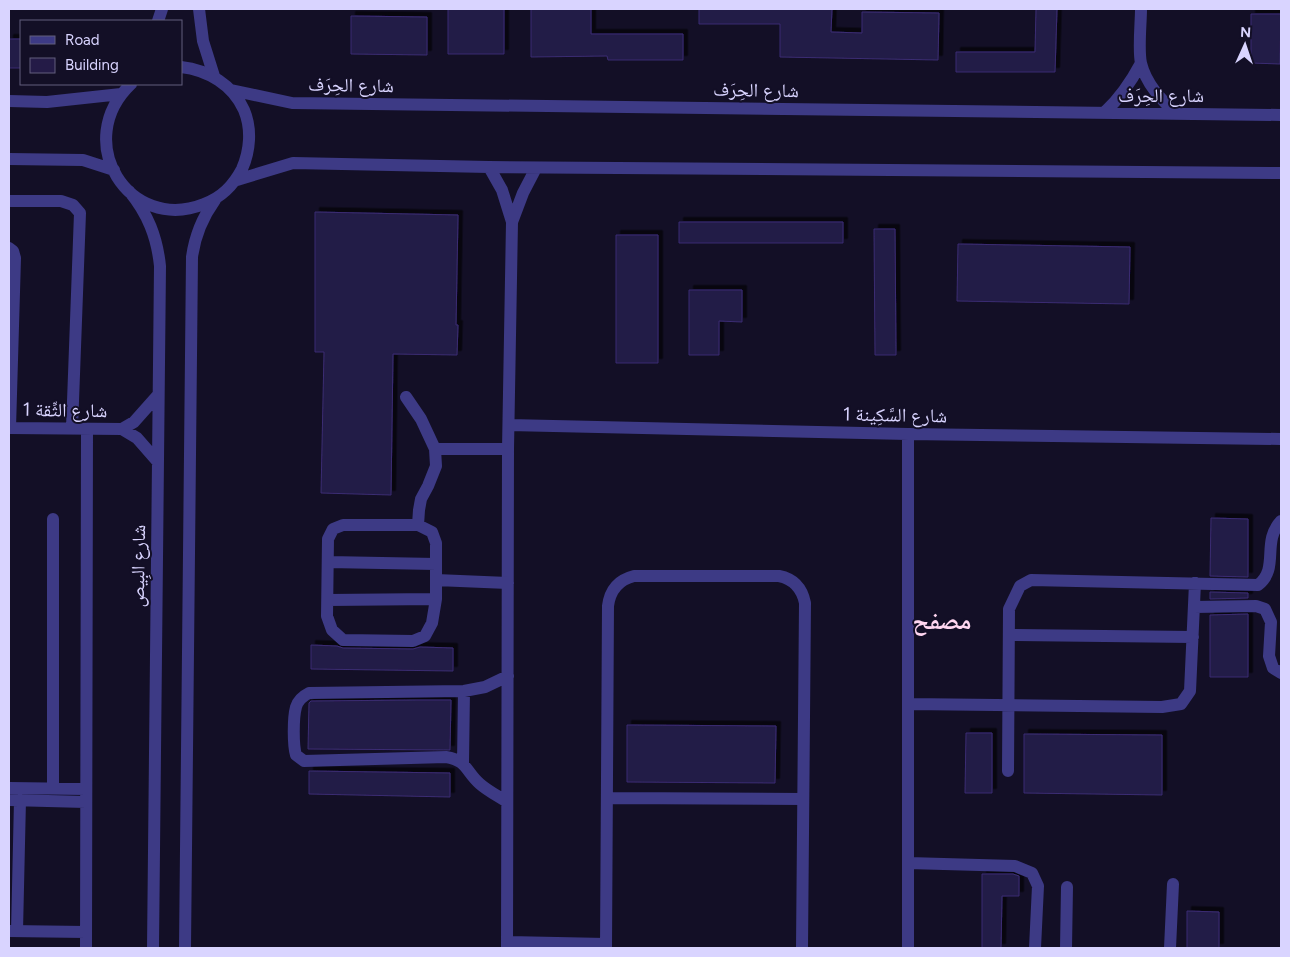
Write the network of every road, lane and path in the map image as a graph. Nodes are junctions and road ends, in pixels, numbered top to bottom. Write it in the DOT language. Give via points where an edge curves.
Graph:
graph roads {
  1 [pos="199,9"];
  2 [pos="1141,9"];
  3 [pos="1141,63"];
  4 [pos="182,67"];
  5 [pos="214,76"];
  6 [pos="130,85"];
  7 [pos="231,90"];
  8 [pos="121,94"];
  9 [pos="9,101"];
  10 [pos="1104,113"];
  11 [pos="1176,114"];
  12 [pos="1281,115"];
  13 [pos="9,159"];
  14 [pos="488,167"];
  15 [pos="536,168"];
  16 [pos="114,170"];
  17 [pos="1281,173"];
  18 [pos="236,180"];
  19 [pos="129,191"];
  20 [pos="215,200"];
  21 [pos="9,201"];
  22 [pos="512,222"];
  23 [pos="9,248"];
  24 [pos="158,395"];
  25 [pos="406,397"];
  26 [pos="509,424"];
  27 [pos="10,428"];
  28 [pos="72,428"];
  29 [pos="87,428"];
  30 [pos="122,429"];
  31 [pos="908,434"];
  32 [pos="1281,439"];
  33 [pos="436,449"];
  34 [pos="508,449"];
  35 [pos="158,462"];
  36 [pos="53,519"];
  37 [pos="1281,521"];
  38 [pos="418,524"];
  39 [pos="328,562"];
  40 [pos="436,564"];
  41 [pos="436,580"];
  42 [pos="508,583"];
  43 [pos="1195,583"];
  44 [pos="436,599"];
  45 [pos="328,600"];
  46 [pos="1194,607"];
  47 [pos="1009,635"];
  48 [pos="1193,637"];
  49 [pos="1281,673"];
  50 [pos="508,676"];
  51 [pos="464,692"];
  52 [pos="908,704"];
  53 [pos="1008,705"];
  54 [pos="463,763"];
  55 [pos="1008,771"];
  56 [pos="9,788"];
  57 [pos="53,789"];
  58 [pos="86,795"];
  59 [pos="607,798"];
  60 [pos="804,799"];
  61 [pos="14,800"];
  62 [pos="507,802"];
  63 [pos="908,863"];
  64 [pos="1173,884"];
  65 [pos="1067,887"];
  66 [pos="13,931"];
  67 [pos="86,932"];
  68 [pos="507,945"];
  69 [pos="606,946"];
  70 [pos="86,948"];
  71 [pos="154,948"];
  72 [pos="185,948"];
  73 [pos="802,948"];
  74 [pos="908,948"];
  75 [pos="1035,948"];
  76 [pos="1066,948"];
  77 [pos="1170,948"];
  1 -- 5 [label="street" via="203,41"];
  2 -- 3 [label="street"];
  3 -- 10 [label="street" via="1120,98"];
  3 -- 11 [label="street" via="1149,84"];
  4 -- 5 [label="street" via="195,68"];
  5 -- 7 [label="street"];
  6 -- 8 [label="street, شارع البِيص"];
  7 -- 10 [label="street, شارع الحِرَف" via="292,103"];
  7 -- 18 [label="street" via="244,110 250,134 247,158"];
  8 -- 9 [label="street" via="47,102"];
  8 -- 16 [label="street, شارع البِيص" via="111,111 106,131 106,151"];
  10 -- 11 [label="street, شارع الحِرَف"];
  11 -- 12 [label="street, شارع الحِرَف"];
  13 -- 16 [label="street" via="83,160"];
  14 -- 15 [label="street"];
  14 -- 18 [label="street" via="292,163"];
  14 -- 22 [label="street" via="502,190"];
  15 -- 17 [label="street"];
  15 -- 22 [label="street"];
  16 -- 19 [label="street, شارع البِيص"];
  18 -- 20 [label="street"];
  19 -- 20 [label="street" via="148,204 170,210 193,208"];
  19 -- 24 [label="street, شارع البِيص" via="151,226 158,252"];
  20 -- 72 [label="street" via="197,232 191,268"];
  21 -- 28 [label="street" via="61,201 73,205 80,213"];
  22 -- 26 [label="street"];
  23 -- 27 [label="street" via="15,258"];
  24 -- 30 [label="street, شارع الثِّقة 1" via="134,422"];
  24 -- 35 [label="street, شارع البِيص"];
  25 -- 33 [label="street"];
  26 -- 31 [label="street, شارع السَّكِينة 1"];
  26 -- 34 [label="street"];
  27 -- 28 [label="street, شارع الثِّقة 1"];
  28 -- 29 [label="street, شارع الثِّقة 1"];
  29 -- 30 [label="street, شارع الثِّقة 1"];
  29 -- 58 [label="street"];
  30 -- 35 [label="street, شارع الثِّقة 1" via="137,438"];
  31 -- 32 [label="street, شارع السَّكِينة 1"];
  31 -- 52 [label="street"];
  33 -- 34 [label="street"];
  33 -- 38 [label="street" via="436,466 421,499"];
  34 -- 42 [label="street"];
  35 -- 71 [label="street, شارع البِيص"];
  36 -- 57 [label="street"];
  37 -- 43 [label="street" via="1275,528 1270,546 1270,569 1258,585"];
  38 -- 39 [label="street" via="343,525 334,529 328,539"];
  38 -- 40 [label="street" via="432,532 436,543"];
  39 -- 40 [label="street"];
  39 -- 45 [label="street"];
  40 -- 41 [label="street"];
  41 -- 42 [label="street"];
  41 -- 44 [label="street"];
  42 -- 50 [label="street"];
  43 -- 46 [label="street"];
  43 -- 47 [label="street" via="1031,580 1020,586 1009,609"];
  44 -- 45 [label="street"];
  44 -- 45 [label="street" via="432,623 425,636 413,641 343,640 332,630 327,616"];
  46 -- 48 [label="street"];
  46 -- 49 [label="street" via="1256,606 1265,609 1271,622 1269,656 1273,668"];
  47 -- 48 [label="street"];
  47 -- 53 [label="street"];
  48 -- 53 [label="street" via="1190,691 1181,704 1162,707"];
  50 -- 51 [label="street"];
  50 -- 62 [label="street"];
  51 -- 54 [label="street"];
  51 -- 54 [label="street" via="309,693 301,698 296,708 294,746 296,756 304,761 446,757"];
  52 -- 53 [label="street"];
  52 -- 63 [label="street"];
  53 -- 55 [label="street"];
  54 -- 62 [label="street" via="481,785"];
  56 -- 57 [label="street"];
  57 -- 58 [label="street"];
  58 -- 61 [label="street"];
  58 -- 67 [label="street"];
  59 -- 60 [label="street"];
  59 -- 60 [label="street" via="608,606 615,586 634,576 779,576 797,585 805,603"];
  59 -- 69 [label="street"];
  60 -- 73 [label="street"];
  61 -- 66 [label="street"];
  62 -- 68 [label="street"];
  63 -- 74 [label="street"];
  63 -- 75 [label="street" via="1016,866 1032,873 1038,886"];
  64 -- 77 [label="street"];
  65 -- 76 [label="street"];
  66 -- 67 [label="street"];
  67 -- 70 [label="street"];
  68 -- 69 [label="street"];
}
